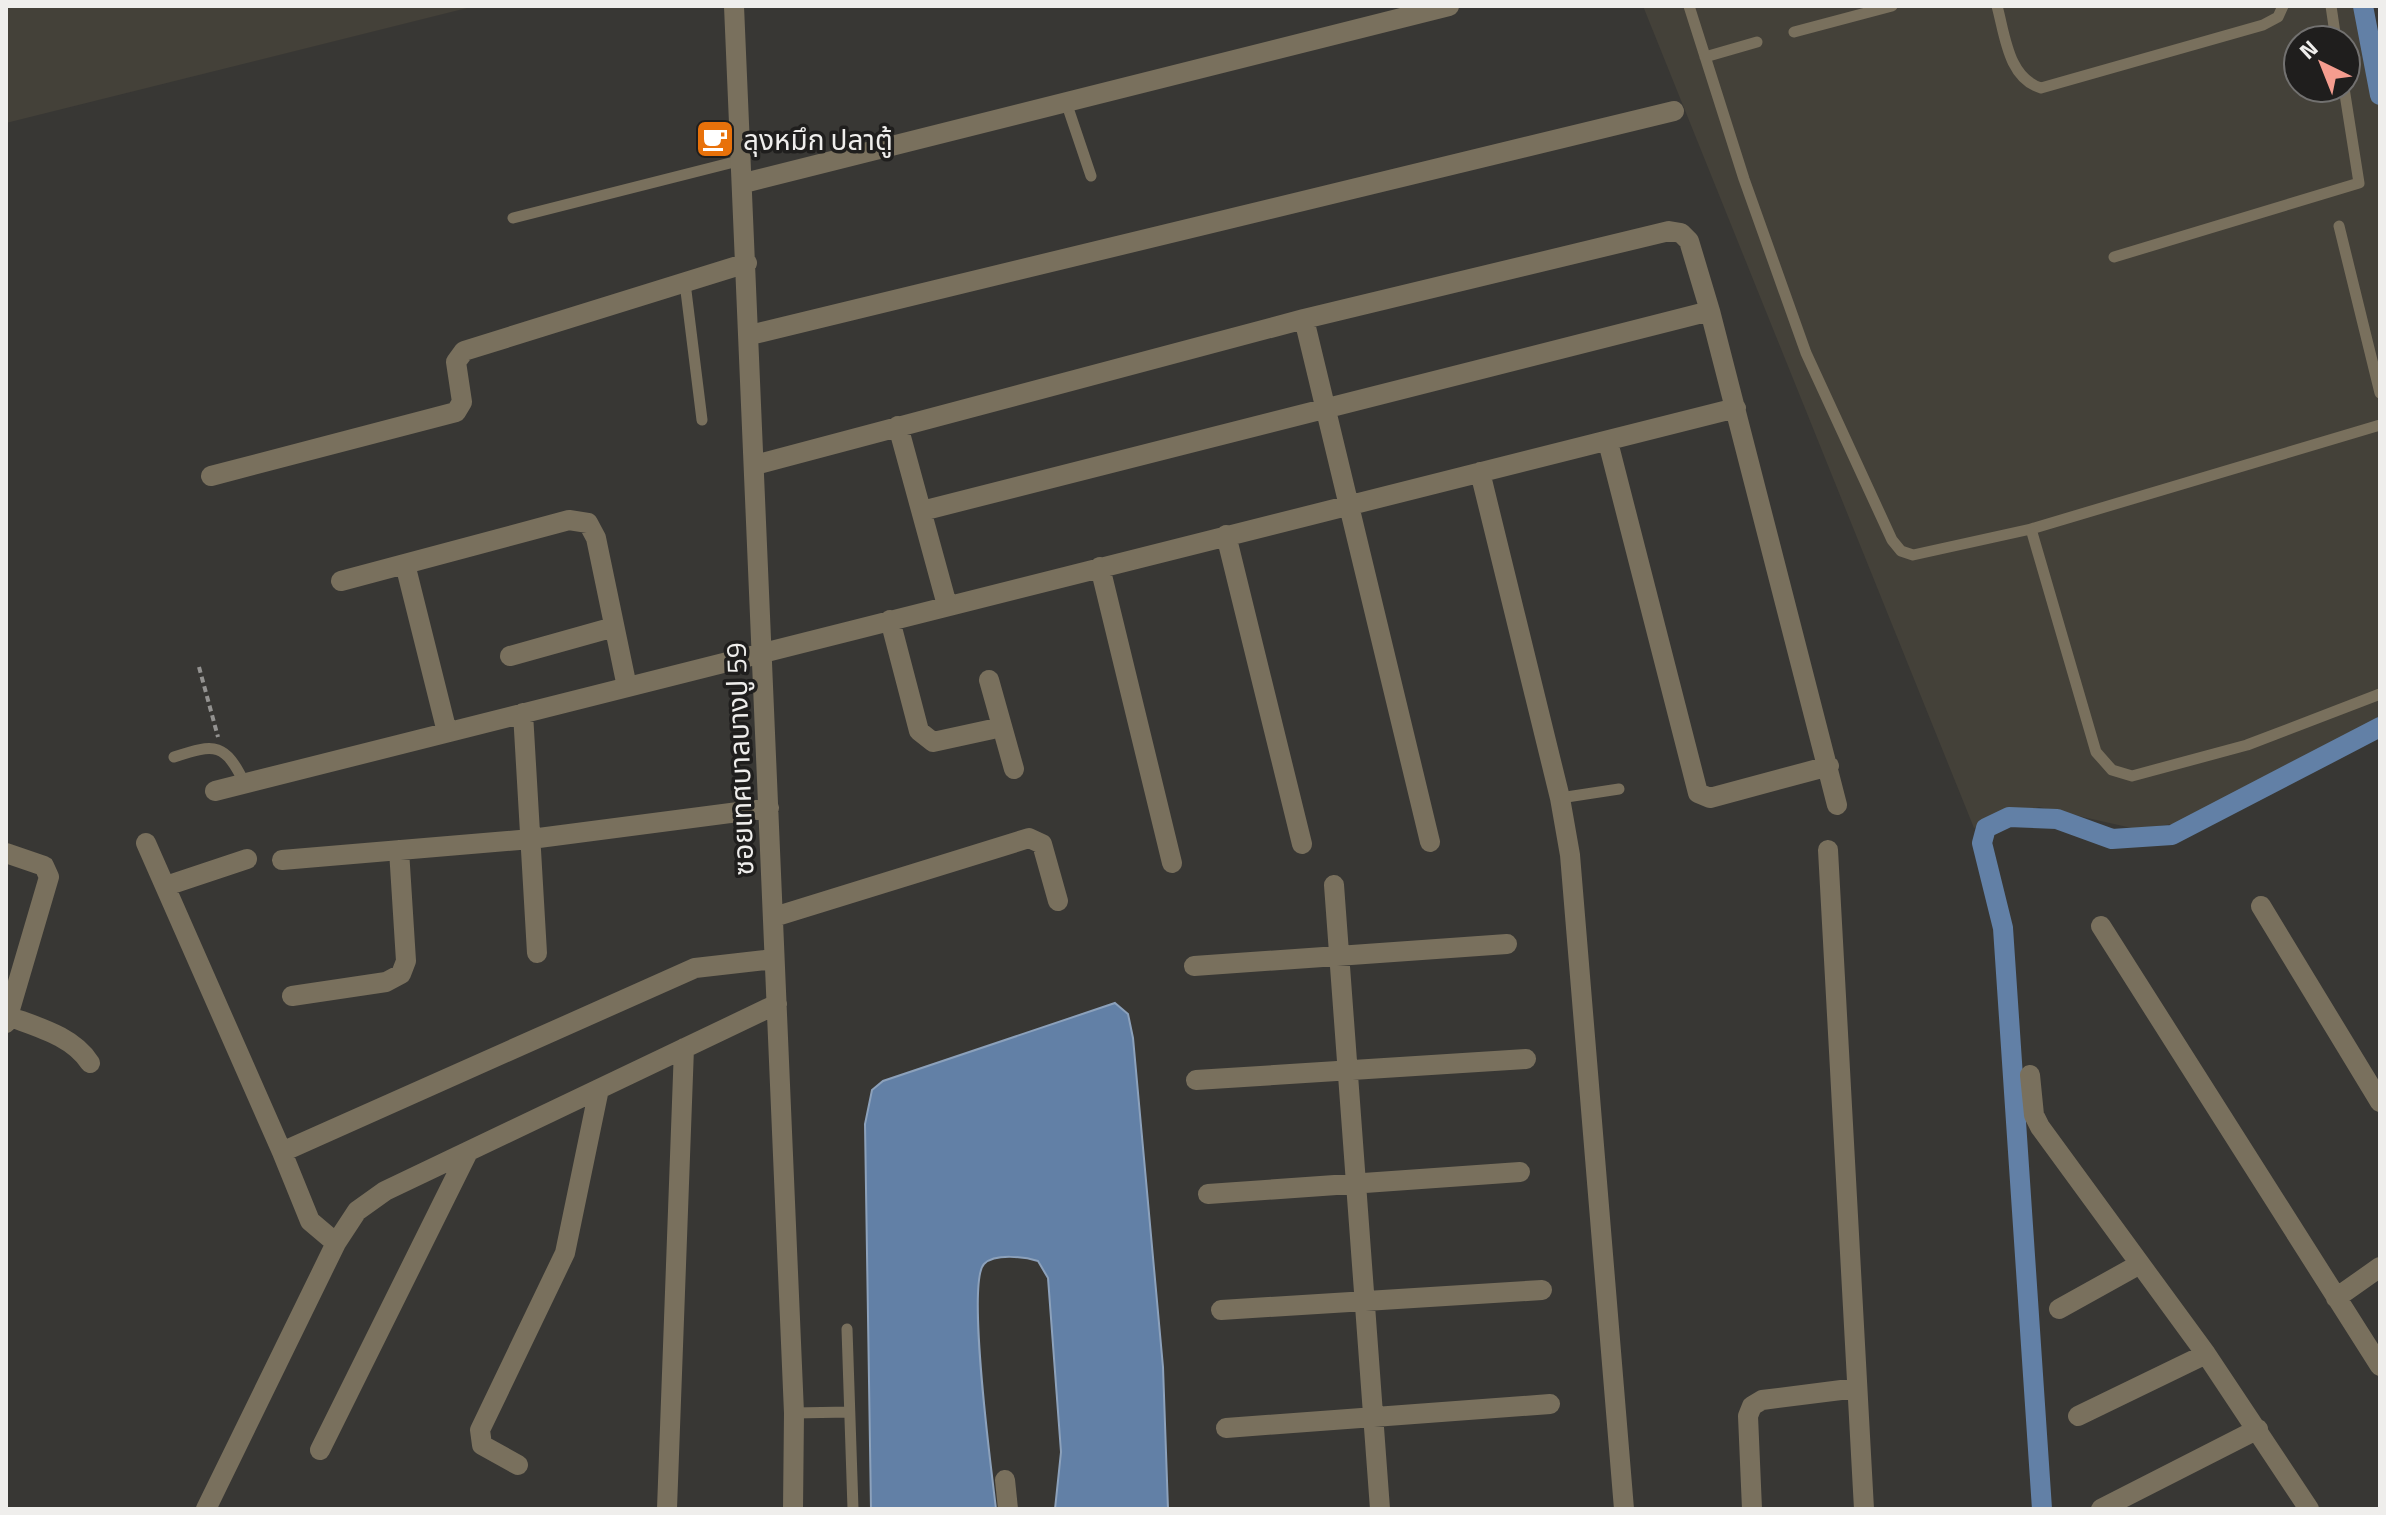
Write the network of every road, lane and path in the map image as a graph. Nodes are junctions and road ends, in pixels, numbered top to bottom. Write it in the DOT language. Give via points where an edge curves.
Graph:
graph roads {
  1 [pos="734,6"];
  2 [pos="1449,6"];
  3 [pos="1689,6"];
  4 [pos="1892,6"];
  5 [pos="1997,6"];
  6 [pos="2283,6"];
  7 [pos="1794,32"];
  8 [pos="1757,42"];
  9 [pos="1705,57"];
  10 [pos="1066,102"];
  11 [pos="2347,104"];
  12 [pos="1674,111"];
  13 [pos="742,160"];
  14 [pos="1091,176"];
  15 [pos="744,183"];
  16 [pos="513,218"];
  17 [pos="2339,226"];
  18 [pos="2114,257"];
  19 [pos="747,263"];
  20 [pos="685,283"];
  21 [pos="1710,311"];
  22 [pos="1304,319"];
  23 [pos="750,335"];
  24 [pos="2380,393"];
  25 [pos="1326,408"];
  26 [pos="1736,408"];
  27 [pos="702,420"];
  28 [pos="2380,425"];
  29 [pos="898,426"];
  30 [pos="1608,442"];
  31 [pos="755,465"];
  32 [pos="1480,472"];
  33 [pos="211,476"];
  34 [pos="1349,507"];
  35 [pos="922,511"];
  36 [pos="2031,529"];
  37 [pos="1226,535"];
  38 [pos="405,564"];
  39 [pos="1100,567"];
  40 [pos="341,581"];
  41 [pos="947,605"];
  42 [pos="890,620"];
  43 [pos="614,627"];
  44 [pos="763,652"];
  45 [pos="510,656"];
  46 [pos="199,667"];
  47 [pos="989,680"];
  48 [pos="627,687"];
  49 [pos="2380,694"];
  50 [pos="523,713"];
  51 [pos="1002,727"];
  52 [pos="447,732"];
  53 [pos="222,751"];
  54 [pos="174,757"];
  55 [pos="1829,766"];
  56 [pos="1014,769"];
  57 [pos="245,784"];
  58 [pos="1619,789"];
  59 [pos="215,791"];
  60 [pos="1560,798"];
  61 [pos="1837,805"];
  62 [pos="769,808"];
  63 [pos="531,839"];
  64 [pos="1430,842"];
  65 [pos="146,843"];
  66 [pos="1302,844"];
  67 [pos="399,850"];
  68 [pos="1828,850"];
  69 [pos="6,853"];
  70 [pos="247,859"];
  71 [pos="282,860"];
  72 [pos="1172,863"];
  73 [pos="1334,885"];
  74 [pos="166,886"];
  75 [pos="1058,901"];
  76 [pos="2261,906"];
  77 [pos="774,917"];
  78 [pos="2101,926"];
  79 [pos="1507,944"];
  80 [pos="537,953"];
  81 [pos="1339,954"];
  82 [pos="774,959"];
  83 [pos="1194,966"];
  84 [pos="292,996"];
  85 [pos="777,1004"];
  86 [pos="7,1020"];
  87 [pos="684,1048"];
  88 [pos="1526,1059"];
  89 [pos="90,1063"];
  90 [pos="1349,1070"];
  91 [pos="2030,1075"];
  92 [pos="1196,1080"];
  93 [pos="599,1089"];
  94 [pos="2380,1102"];
  95 [pos="282,1152"];
  96 [pos="468,1152"];
  97 [pos="1520,1172"];
  98 [pos="1358,1185"];
  99 [pos="1208,1194"];
  100 [pos="336,1243"];
  101 [pos="2140,1264"];
  102 [pos="2380,1267"];
  103 [pos="1542,1290"];
  104 [pos="2336,1298"];
  105 [pos="1366,1301"];
  106 [pos="2059,1309"];
  107 [pos="1221,1310"];
  108 [pos="847,1329"];
  109 [pos="2206,1354"];
  110 [pos="2380,1366"];
  111 [pos="1857,1388"];
  112 [pos="1550,1404"];
  113 [pos="849,1412"];
  114 [pos="794,1413"];
  115 [pos="2078,1416"];
  116 [pos="1374,1417"];
  117 [pos="1226,1428"];
  118 [pos="2258,1429"];
  119 [pos="320,1450"];
  120 [pos="518,1465"];
  121 [pos="1005,1480"];
  122 [pos="206,1509"];
  123 [pos="667,1509"];
  124 [pos="793,1509"];
  125 [pos="853,1509"];
  126 [pos="1008,1509"];
  127 [pos="1380,1509"];
  128 [pos="1624,1509"];
  129 [pos="1752,1509"];
  130 [pos="1864,1509"];
  131 [pos="2101,1509"];
  132 [pos="2309,1509"];
  1 -- 13 [label="street, ซอยเทศบาลบางปู 59"];
  2 -- 10 [label="street"];
  3 -- 9 [label="lane"];
  4 -- 7 [label="lane"];
  5 -- 6 [label="lane" via="2016,71 2029,85 2041,88 2263,25 2278,17"];
  8 -- 9 [label="lane"];
  9 -- 36 [label="lane" via="1806,353 1892,540 1913,555"];
  10 -- 14 [label="lane"];
  10 -- 15 [label="street"];
  11 -- 18 [label="lane" via="2359,183"];
  12 -- 23 [label="street"];
  13 -- 15 [label="street, ซอยเทศบาลบางปู 59"];
  13 -- 16 [label="lane"];
  15 -- 19 [label="street, ซอยเทศบาลบางปู 59"];
  17 -- 24 [label="lane"];
  19 -- 20 [label="street"];
  19 -- 23 [label="street, ซอยเทศบาลบางปู 59"];
  20 -- 27 [label="lane"];
  20 -- 33 [label="street" via="464,351 456,362 462,402 456,412"];
  21 -- 22 [label="street" via="1689,241 1669,231"];
  21 -- 25 [label="street"];
  21 -- 26 [label="street"];
  22 -- 25 [label="street"];
  22 -- 29 [label="street"];
  23 -- 31 [label="street, ซอยเทศบาลบางปู 59"];
  25 -- 34 [label="street"];
  25 -- 35 [label="street"];
  26 -- 30 [label="street"];
  26 -- 55 [label="street"];
  28 -- 36 [label="lane"];
  29 -- 31 [label="street"];
  29 -- 35 [label="street"];
  30 -- 32 [label="street"];
  30 -- 55 [label="street" via="1698,793 1710,798"];
  31 -- 44 [label="street, ซอยเทศบาลบางปู 59"];
  32 -- 34 [label="street"];
  32 -- 60 [label="street"];
  34 -- 37 [label="street"];
  34 -- 64 [label="street"];
  35 -- 41 [label="street"];
  36 -- 49 [label="lane" via="2096,752 2112,770 2132,776 2247,745"];
  37 -- 39 [label="street"];
  37 -- 66 [label="street"];
  38 -- 40 [label="street"];
  38 -- 43 [label="street" via="578,520 593,529"];
  38 -- 52 [label="street"];
  39 -- 41 [label="street"];
  39 -- 72 [label="street"];
  41 -- 42 [label="street"];
  42 -- 44 [label="street"];
  42 -- 51 [label="street" via="924,738 933,742"];
  43 -- 45 [label="street"];
  43 -- 48 [label="street"];
  44 -- 48 [label="street"];
  44 -- 62 [label="street, ซอยเทศบาลบางปู 59"];
  46 -- 53 [label="path"];
  47 -- 51 [label="street"];
  48 -- 50 [label="street"];
  50 -- 52 [label="street"];
  50 -- 63 [label="street"];
  51 -- 56 [label="street"];
  52 -- 57 [label="street"];
  53 -- 54 [label="lane" via="204,747"];
  53 -- 57 [label="lane" via="232,758"];
  55 -- 61 [label="street"];
  57 -- 59 [label="street"];
  58 -- 60 [label="lane"];
  60 -- 128 [label="street" via="1571,870"];
  62 -- 63 [label="street"];
  62 -- 77 [label="street, ซอยเทศบาลบางปู 59"];
  63 -- 67 [label="street"];
  63 -- 80 [label="street"];
  65 -- 74 [label="street"];
  67 -- 71 [label="street"];
  67 -- 84 [label="street" via="406,961 401,974 386,982"];
  68 -- 111 [label="street"];
  69 -- 86 [label="street" via="44,866 49,877"];
  70 -- 74 [label="street"];
  73 -- 81 [label="street"];
  74 -- 95 [label="street"];
  75 -- 77 [label="street" via="1042,844 1029,838"];
  76 -- 94 [label="street"];
  77 -- 82 [label="street, ซอยเทศบาลบางปู 59"];
  78 -- 104 [label="street"];
  79 -- 81 [label="street"];
  81 -- 83 [label="street"];
  81 -- 90 [label="street"];
  82 -- 85 [label="street, ซอยเทศบาลบางปู 59"];
  82 -- 95 [label="street" via="695,968"];
  85 -- 87 [label="street"];
  85 -- 114 [label="street, ซอยเทศบาลบางปู 59"];
  86 -- 89 [label="street" via="48,1031 81,1049"];
  87 -- 93 [label="street"];
  87 -- 123 [label="street"];
  88 -- 90 [label="street"];
  90 -- 92 [label="street"];
  90 -- 98 [label="street"];
  91 -- 101 [label="street" via="2040,1127"];
  93 -- 96 [label="street"];
  93 -- 120 [label="street" via="565,1253 480,1430 482,1445"];
  95 -- 100 [label="street" via="310,1221"];
  96 -- 100 [label="street" via="370,1200"];
  96 -- 119 [label="street"];
  97 -- 98 [label="street"];
  98 -- 99 [label="street"];
  98 -- 105 [label="street"];
  100 -- 122 [label="street"];
  101 -- 106 [label="street"];
  101 -- 109 [label="street"];
  102 -- 104 [label="street"];
  103 -- 105 [label="street"];
  104 -- 110 [label="street"];
  105 -- 107 [label="street"];
  105 -- 116 [label="street"];
  108 -- 113 [label="lane"];
  109 -- 115 [label="street"];
  109 -- 118 [label="street"];
  111 -- 129 [label="street" via="1762,1400 1752,1406"];
  111 -- 130 [label="street"];
  112 -- 116 [label="street"];
  113 -- 114 [label="lane"];
  113 -- 125 [label="lane"];
  114 -- 124 [label="street, ซอยเทศบาลบางปู 59"];
  116 -- 117 [label="street"];
  116 -- 127 [label="street"];
  118 -- 131 [label="street"];
  118 -- 132 [label="street"];
  121 -- 126 [label="street"];
}
